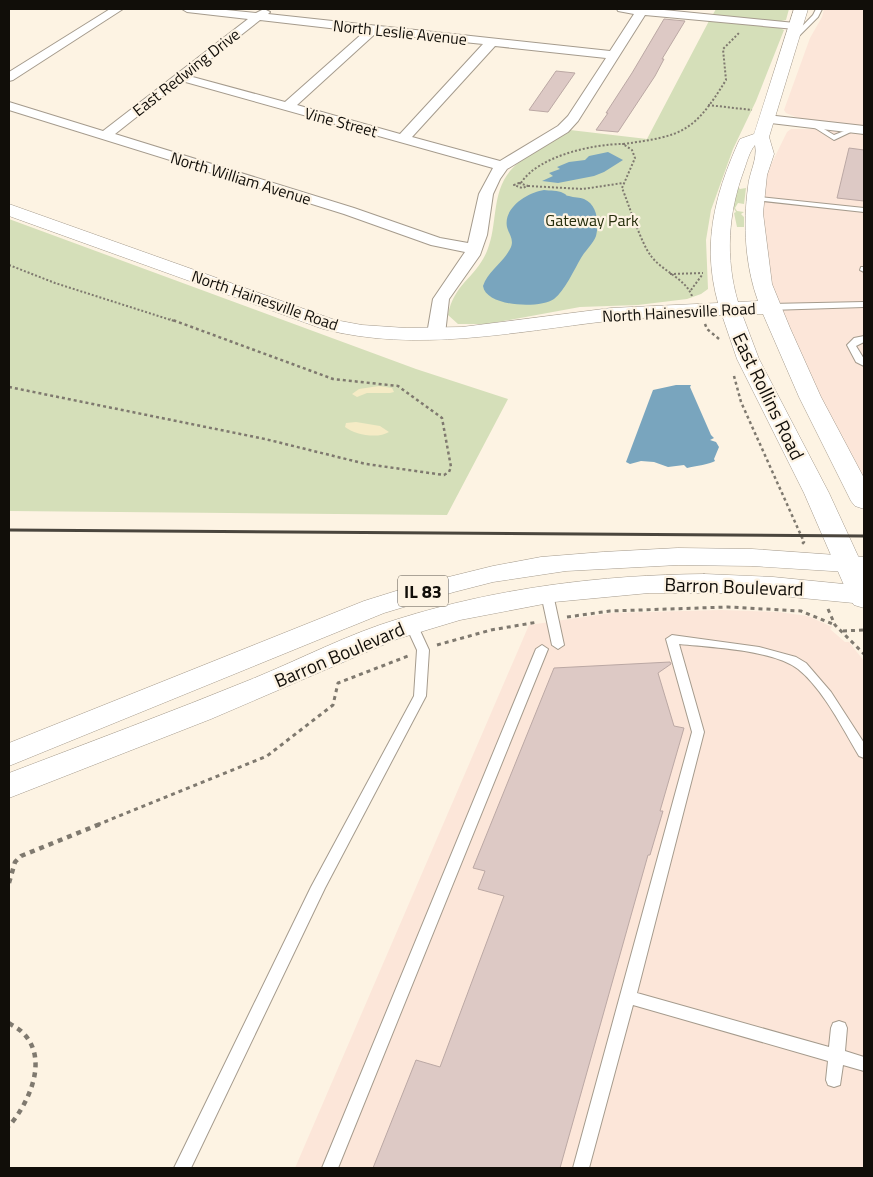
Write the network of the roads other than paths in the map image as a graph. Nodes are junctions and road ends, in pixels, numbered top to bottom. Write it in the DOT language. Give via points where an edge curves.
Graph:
graph roads {
  1 [pos="117,9"];
  2 [pos="187,9"];
  3 [pos="622,9"];
  4 [pos="801,9"];
  5 [pos="819,9"];
  6 [pos="643,10"];
  7 [pos="264,13"];
  8 [pos="796,26"];
  9 [pos="374,29"];
  10 [pos="492,42"];
  11 [pos="790,42"];
  12 [pos="614,55"];
  13 [pos="9,77"];
  14 [pos="180,77"];
  15 [pos="9,106"];
  16 [pos="287,107"];
  17 [pos="764,128"];
  18 [pos="859,130"];
  19 [pos="104,136"];
  20 [pos="403,139"];
  21 [pos="502,166"];
  22 [pos="754,198"];
  23 [pos="9,210"];
  24 [pos="864,210"];
  25 [pos="474,249"];
  26 [pos="864,304"];
  27 [pos="770,307"];
  28 [pos="728,308"];
  29 [pos="436,334"];
  30 [pos="864,339"];
  31 [pos="864,363"];
  32 [pos="864,501"];
  33 [pos="857,564"];
  34 [pos="547,594"];
  35 [pos="864,596"];
  36 [pos="411,624"];
  37 [pos="558,645"];
  38 [pos="542,649"];
  39 [pos="864,753"];
  40 [pos="9,754"];
  41 [pos="9,786"];
  42 [pos="628,997"];
  43 [pos="839,1028"];
  44 [pos="836,1056"];
  45 [pos="864,1064"];
  46 [pos="834,1080"];
  47 [pos="182,1168"];
  48 [pos="330,1168"];
  49 [pos="581,1168"];
  1 -- 13 [label="street"];
  2 -- 7 [label="street, North Leslie Avenue"];
  3 -- 6 [label="street"];
  4 -- 8 [label="main road, East Rollins Road"];
  5 -- 11 [label="lane"];
  6 -- 8 [label="street"];
  6 -- 12 [label="street"];
  7 -- 9 [label="street, North Leslie Avenue"];
  7 -- 14 [label="street, East Redwing Drive"];
  8 -- 11 [label="main road, East Rollins Road"];
  9 -- 10 [label="street, North Leslie Avenue"];
  9 -- 16 [label="street"];
  10 -- 12 [label="street, North Leslie Avenue"];
  10 -- 20 [label="street"];
  11 -- 17 [label="main road, East Rollins Road"];
  12 -- 21 [label="street" via="573,118"];
  14 -- 16 [label="street, Vine Street"];
  14 -- 19 [label="street, East Redwing Drive"];
  15 -- 19 [label="street, North William Avenue"];
  16 -- 20 [label="street, Vine Street"];
  17 -- 18 [label="street" via="814,125"];
  17 -- 22 [label="main road, East Rollins Road" via="765,154"];
  17 -- 28 [label="main road, East Rollins Road" via="746,143 732,175 722,217 722,263"];
  19 -- 25 [label="street, North William Avenue" via="349,211 436,242"];
  20 -- 21 [label="street, Vine Street"];
  21 -- 25 [label="street" via="486,194"];
  22 -- 24 [label="lane"];
  22 -- 27 [label="main road, East Rollins Road" via="762,284"];
  23 -- 29 [label="main road, North Hainesville Road" via="330,325 362,331"];
  25 -- 29 [label="street" via="441,299"];
  26 -- 27 [label="lane"];
  27 -- 28 [label="main road, North Hainesville Road"];
  27 -- 32 [label="main road, East Rollins Road" via="810,397"];
  28 -- 29 [label="main road, North Hainesville Road" via="611,314 462,334"];
  28 -- 33 [label="main road, East Rollins Road" via="768,400 827,515"];
  30 -- 31 [label="lane" via="851,345"];
  33 -- 35 [label="main road, East Rollins Road"];
  33 -- 40 [label="main road, Barron Boulevard / IL 83" via="679,556 565,563 467,580 374,606"];
  34 -- 35 [label="main road, Barron Boulevard" via="598,587 684,583 799,588"];
  34 -- 36 [label="main road, Barron Boulevard"];
  34 -- 37 [label="lane"];
  36 -- 41 [label="main road, Barron Boulevard" via="223,703"];
  36 -- 47 [label="lane" via="423,650 420,696 318,887"];
  38 -- 48 [label="lane"];
  39 -- 42 [label="lane" via="825,694 794,661 724,644 672,639 698,732"];
  42 -- 44 [label="lane"];
  42 -- 49 [label="lane"];
  43 -- 44 [label="lane"];
  44 -- 45 [label="lane"];
  44 -- 46 [label="lane"];
}
